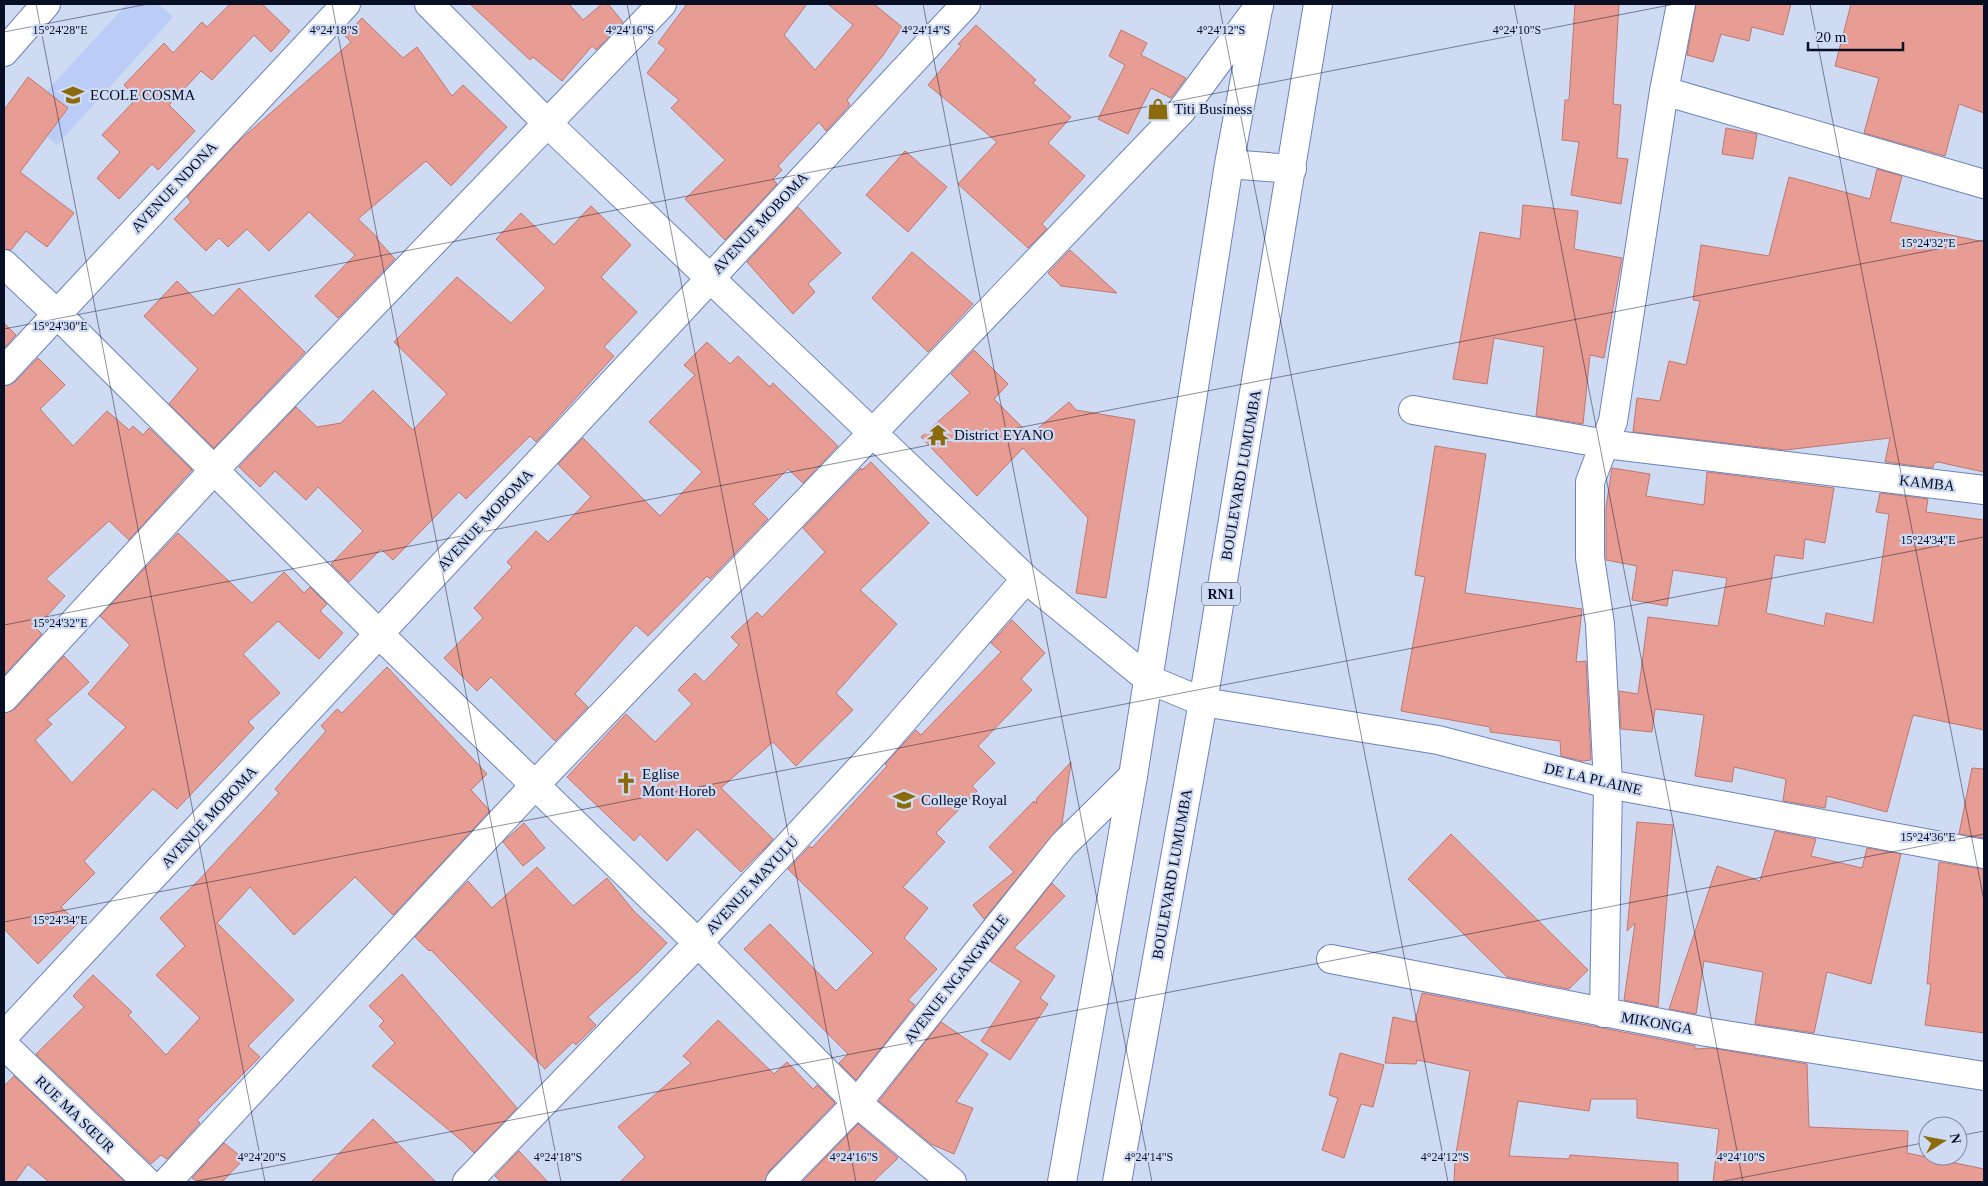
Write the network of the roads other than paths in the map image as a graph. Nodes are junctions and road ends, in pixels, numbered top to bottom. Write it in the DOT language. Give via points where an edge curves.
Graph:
graph roads {
  1 [pos="46,4"];
  2 [pos="346,4"];
  3 [pos="429,4"];
  4 [pos="662,4"];
  5 [pos="966,4"];
  6 [pos="1318,4"];
  7 [pos="1681,4"];
  8 [pos="1259,5"];
  9 [pos="4,52"];
  10 [pos="1664,91"];
  11 [pos="546,122"];
  12 [pos="1229,164"];
  13 [pos="1292,169"];
  14 [pos="1984,184"];
  15 [pos="4,264"];
  16 [pos="710,277"];
  17 [pos="56,313"];
  18 [pos="4,371"];
  19 [pos="1413,410"];
  20 [pos="871,433"];
  21 [pos="1606,444"];
  22 [pos="214,470"];
  23 [pos="1984,490"];
  24 [pos="1026,579"];
  25 [pos="380,635"];
  26 [pos="1148,679"];
  27 [pos="4,698"];
  28 [pos="1203,702"];
  29 [pos="1133,776"];
  30 [pos="1608,784"];
  31 [pos="534,786"];
  32 [pos="1984,854"];
  33 [pos="698,943"];
  34 [pos="1331,959"];
  35 [pos="1604,1014"];
  36 [pos="4,1036"];
  37 [pos="4,1045"];
  38 [pos="1984,1076"];
  39 [pos="857,1103"];
  40 [pos="147,1182"];
  41 [pos="167,1182"];
  42 [pos="467,1182"];
  43 [pos="780,1182"];
  44 [pos="952,1182"];
  45 [pos="1062,1182"];
  46 [pos="1117,1182"];
  1 -- 9 [label="main road"];
  2 -- 17 [label="main road, AVENUE NDONA"];
  3 -- 11 [label="main road, DE LA PLAINE"];
  4 -- 11 [label="main road"];
  5 -- 16 [label="main road, AVENUE MOBOMA"];
  6 -- 13 [label="main road, BOULEVARD LUMUMBA / RN1"];
  7 -- 10 [label="main road"];
  8 -- 12 [label="main road"];
  8 -- 20 [label="main road" via="1182,110"];
  10 -- 14 [label="main road"];
  10 -- 21 [label="main road" via="1613,421"];
  11 -- 16 [label="main road, DE LA PLAINE"];
  11 -- 22 [label="main road"];
  12 -- 13 [label="main road"];
  12 -- 26 [label="main road"];
  13 -- 28 [label="main road, BOULEVARD LUMUMBA / RN1"];
  15 -- 17 [label="main road"];
  16 -- 20 [label="main road, DE LA PLAINE"];
  16 -- 25 [label="main road, AVENUE MOBOMA"];
  17 -- 18 [label="main road, AVENUE NDONA"];
  17 -- 22 [label="main road"];
  19 -- 21 [label="main road, KAMBA"];
  20 -- 24 [label="main road, DE LA PLAINE"];
  20 -- 31 [label="main road"];
  21 -- 23 [label="main road, KAMBA"];
  21 -- 30 [label="main road" via="1590,482 1590,558 1600,624"];
  22 -- 25 [label="main road"];
  22 -- 27 [label="main road"];
  24 -- 26 [label="main road, DE LA PLAINE"];
  24 -- 33 [label="main road, AVENUE MAYULU" via="880,747"];
  25 -- 31 [label="main road"];
  25 -- 36 [label="main road, AVENUE MOBOMA"];
  26 -- 28 [label="main road, DE LA PLAINE"];
  26 -- 29 [label="main road"];
  28 -- 30 [label="main road, DE LA PLAINE" via="1438,740"];
  28 -- 46 [label="main road, BOULEVARD LUMUMBA / RN1"];
  29 -- 39 [label="main road, AVENUE NGANGWELE" via="1063,845"];
  29 -- 45 [label="main road"];
  30 -- 32 [label="main road, DE LA PLAINE"];
  30 -- 35 [label="main road"];
  31 -- 33 [label="main road"];
  31 -- 41 [label="main road"];
  33 -- 39 [label="main road"];
  33 -- 42 [label="main road, AVENUE MAYULU"];
  34 -- 35 [label="main road, MIKONGA"];
  35 -- 38 [label="main road, MIKONGA"];
  37 -- 40 [label="main road, RUE MA SŒUR"];
  39 -- 43 [label="main road, AVENUE NGANGWELE"];
  39 -- 44 [label="main road"];
}
